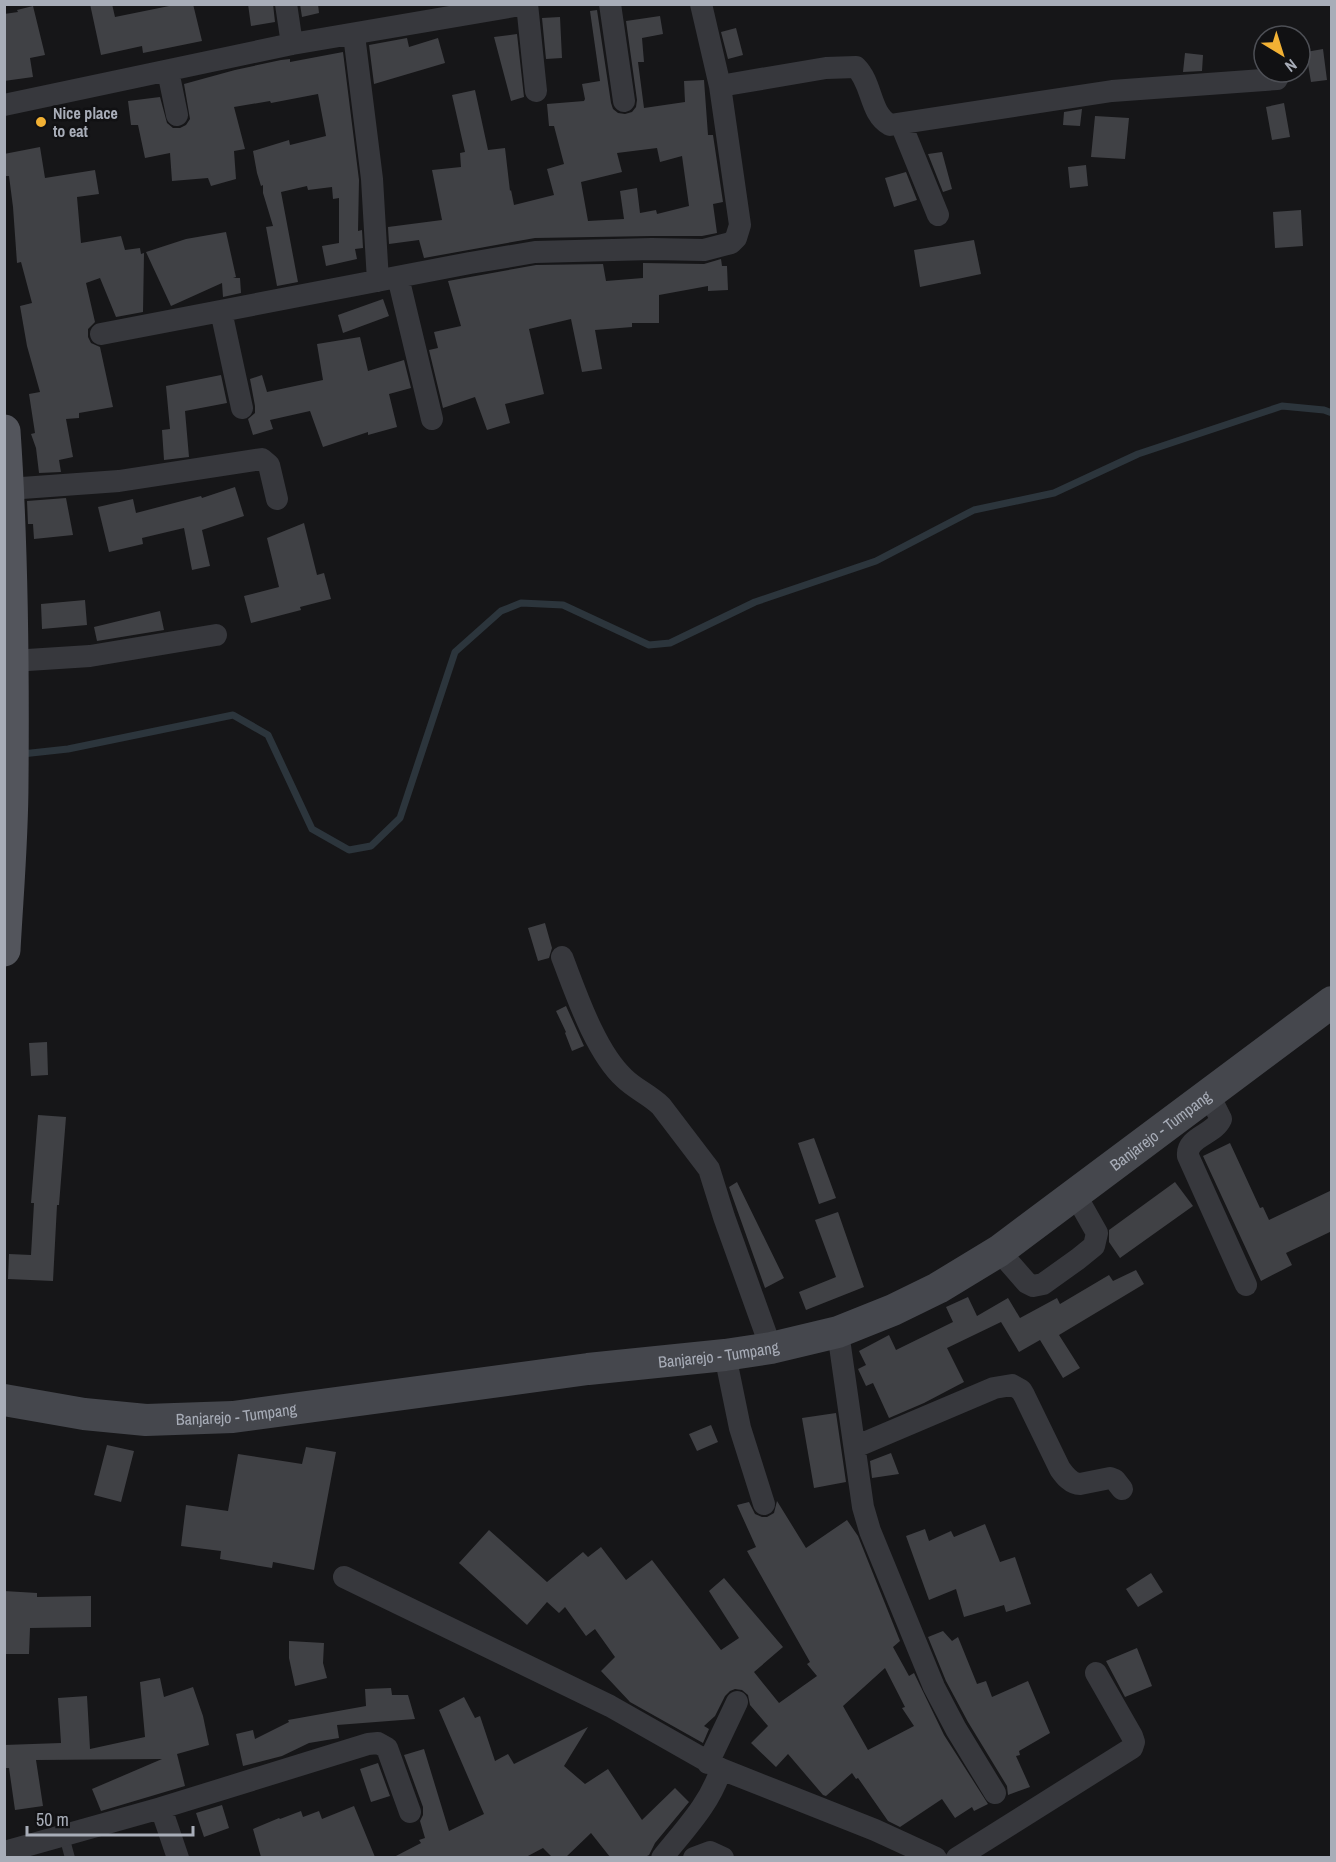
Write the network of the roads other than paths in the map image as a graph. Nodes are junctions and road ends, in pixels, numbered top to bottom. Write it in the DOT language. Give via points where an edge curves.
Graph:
graph roads {
  1 [pos="286,4"];
  2 [pos="302,4"];
  3 [pos="526,4"];
  4 [pos="610,4"];
  5 [pos="701,4"];
  6 [pos="450,11"];
  7 [pos="354,35"];
  8 [pos="298,43"];
  9 [pos="168,71"];
  10 [pos="1252,81"];
  11 [pos="720,86"];
  12 [pos="536,91"];
  13 [pos="624,101"];
  14 [pos="4,105"];
  15 [pos="177,116"];
  16 [pos="901,124"];
  17 [pos="938,215"];
  18 [pos="388,279"];
  19 [pos="221,311"];
  20 [pos="101,334"];
  21 [pos="242,408"];
  22 [pos="432,419"];
  23 [pos="4,431"];
  24 [pos="277,499"];
  25 [pos="8,510"];
  26 [pos="216,635"];
  27 [pos="10,654"];
  28 [pos="5,935"];
  29 [pos="561,957"];
  30 [pos="1332,1002"];
  31 [pos="1208,1093"];
  32 [pos="1076,1194"];
  33 [pos="999,1251"];
  34 [pos="1246,1285"];
  35 [pos="838,1332"];
  36 [pos="771,1348"];
  37 [pos="725,1355"];
  38 [pos="4,1400"];
  39 [pos="855,1447"];
  40 [pos="1122,1489"];
  41 [pos="764,1503"];
  42 [pos="344,1576"];
  43 [pos="1096,1673"];
  44 [pos="736,1702"];
  45 [pos="715,1771"];
  46 [pos="995,1793"];
  47 [pos="161,1808"];
  48 [pos="410,1812"];
  49 [pos="67,1847"];
  50 [pos="4,1852"];
  51 [pos="178,1857"];
  52 [pos="662,1857"];
  53 [pos="694,1857"];
  54 [pos="723,1857"];
  55 [pos="936,1857"];
  56 [pos="957,1857"];
  1 -- 8 [label="street"];
  2 -- 8 [label="street"];
  3 -- 6 [label="street"];
  3 -- 12 [label="street"];
  4 -- 13 [label="street"];
  5 -- 11 [label="street"];
  6 -- 7 [label="street"];
  7 -- 8 [label="street"];
  7 -- 18 [label="street"];
  8 -- 9 [label="street"];
  9 -- 14 [label="street"];
  9 -- 15 [label="street"];
  10 -- 16 [label="street" via="1112,91"];
  11 -- 16 [label="street" via="826,68 856,67 866,80 880,116 890,125"];
  11 -- 18 [label="street" via="741,225 731,243 704,250 536,252"];
  16 -- 17 [label="street"];
  18 -- 19 [label="street"];
  18 -- 22 [label="street"];
  19 -- 20 [label="street"];
  19 -- 21 [label="street"];
  23 -- 25 [label="main road"];
  24 -- 25 [label="street" via="269,465 262,459 119,481"];
  25 -- 27 [label="main road"];
  26 -- 27 [label="street" via="90,656"];
  27 -- 28 [label="main road" via="12,784"];
  29 -- 36 [label="street" via="612,1065 662,1106 709,1170"];
  30 -- 31 [label="main road, Banjarejo - Tumpang"];
  31 -- 32 [label="main road, Banjarejo - Tumpang"];
  31 -- 34 [label="street" via="1221,1119 1190,1146 1188,1156"];
  32 -- 33 [label="main road, Banjarejo - Tumpang"];
  32 -- 33 [label="street" via="1097,1233 1094,1246 1078,1259 1043,1284 1033,1286"];
  33 -- 35 [label="main road, Banjarejo - Tumpang" via="938,1288"];
  35 -- 36 [label="main road, Banjarejo - Tumpang"];
  35 -- 39 [label="street"];
  36 -- 37 [label="main road, Banjarejo - Tumpang"];
  37 -- 38 [label="main road, Banjarejo - Tumpang" via="588,1369 203,1420 84,1414"];
  37 -- 41 [label="street" via="740,1428"];
  39 -- 40 [label="street" via="1012,1384 1023,1393 1068,1479 1080,1484 1110,1478"];
  39 -- 46 [label="street" via="863,1507 879,1552 934,1687"];
  42 -- 45 [label="street" via="610,1706"];
  43 -- 56 [label="street" via="1132,1736 1132,1748"];
  44 -- 45 [label="street"];
  45 -- 52 [label="street" via="705,1805"];
  45 -- 55 [label="street" via="875,1830"];
  47 -- 48 [label="street" via="378,1743 387,1748"];
  47 -- 49 [label="street"];
  47 -- 51 [label="street"];
  49 -- 50 [label="street"];
  53 -- 54 [label="street" via="710,1852"];
}
